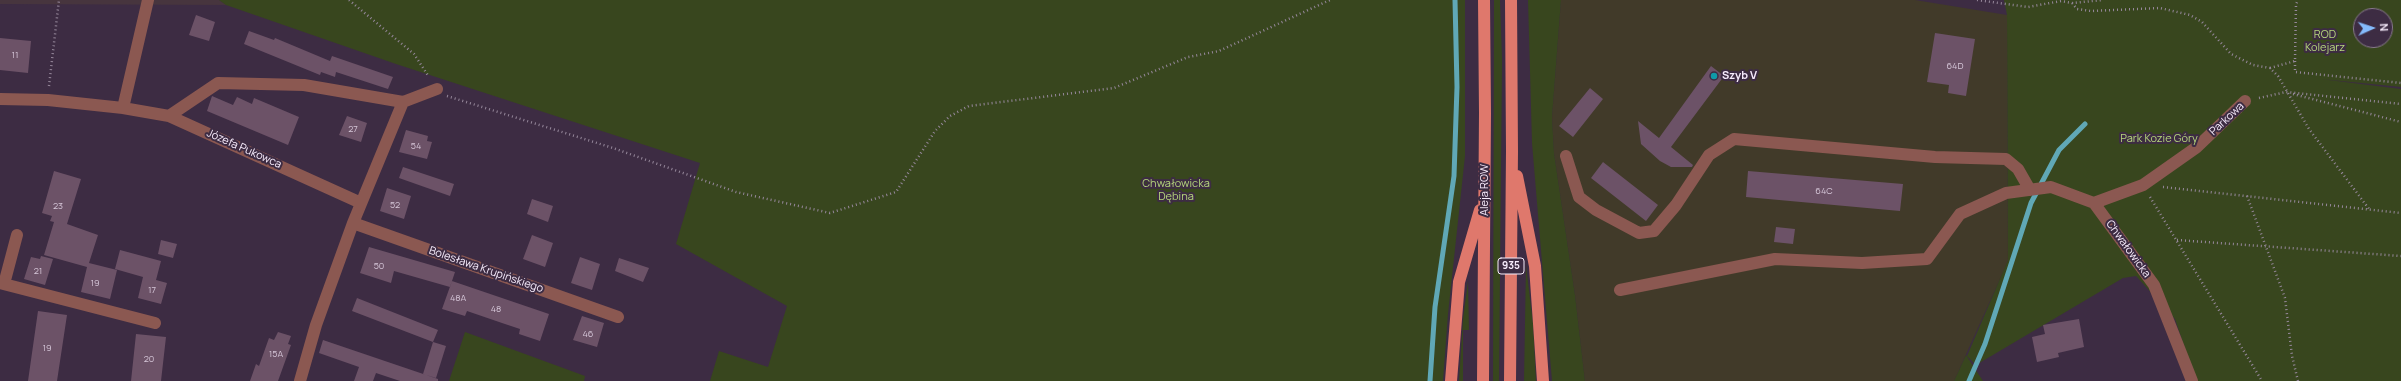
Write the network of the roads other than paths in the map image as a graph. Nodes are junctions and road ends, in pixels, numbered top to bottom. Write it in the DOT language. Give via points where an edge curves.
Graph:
graph roads {
  1 [pos="148,0"];
  2 [pos="1484,0"];
  3 [pos="1510,0"];
  4 [pos="437,89"];
  5 [pos="0,99"];
  6 [pos="2245,101"];
  7 [pos="403,102"];
  8 [pos="123,108"];
  9 [pos="170,116"];
  10 [pos="1512,151"];
  11 [pos="1566,156"];
  12 [pos="2030,190"];
  13 [pos="1485,194"];
  14 [pos="361,203"];
  15 [pos="2094,203"];
  16 [pos="353,223"];
  17 [pos="17,234"];
  18 [pos="2,283"];
  19 [pos="1620,290"];
  20 [pos="618,317"];
  21 [pos="155,322"];
  22 [pos="300,381"];
  23 [pos="1451,381"];
  24 [pos="1483,381"];
  25 [pos="1510,381"];
  26 [pos="1543,381"];
  27 [pos="2192,381"];
  1 -- 8 [label="street"];
  2 -- 13 [label="main road, Aleja ROW / 935"];
  3 -- 10 [label="main road, 935"];
  4 -- 7 [label="street"];
  5 -- 8 [label="street, Józefa Pukowca" via="48,100"];
  6 -- 15 [label="street, Parkowa" via="2197,147 2142,185"];
  7 -- 9 [label="street" via="304,85 218,83"];
  7 -- 14 [label="street"];
  8 -- 9 [label="street, Józefa Pukowca"];
  9 -- 14 [label="street, Józefa Pukowca"];
  10 -- 25 [label="main road, 935"];
  10 -- 26 [label="main road" via="1535,266"];
  11 -- 12 [label="street" via="1578,196 1596,210 1639,233 1654,231 1676,205 1709,155 1734,139 1935,157 2006,159 2018,169"];
  12 -- 15 [label="street" via="2051,187"];
  12 -- 19 [label="street" via="2006,194 1960,214 1927,259 1862,263 1775,259"];
  13 -- 23 [label="main road" via="1459,282"];
  13 -- 24 [label="main road, Aleja ROW / 935"];
  14 -- 16 [label="street"];
  15 -- 27 [label="street, Chwałowicka" via="2154,284"];
  16 -- 20 [label="street, Bolesława Krupińskiego"];
  16 -- 22 [label="street" via="316,325"];
  17 -- 18 [label="street"];
  18 -- 21 [label="street"];
}
